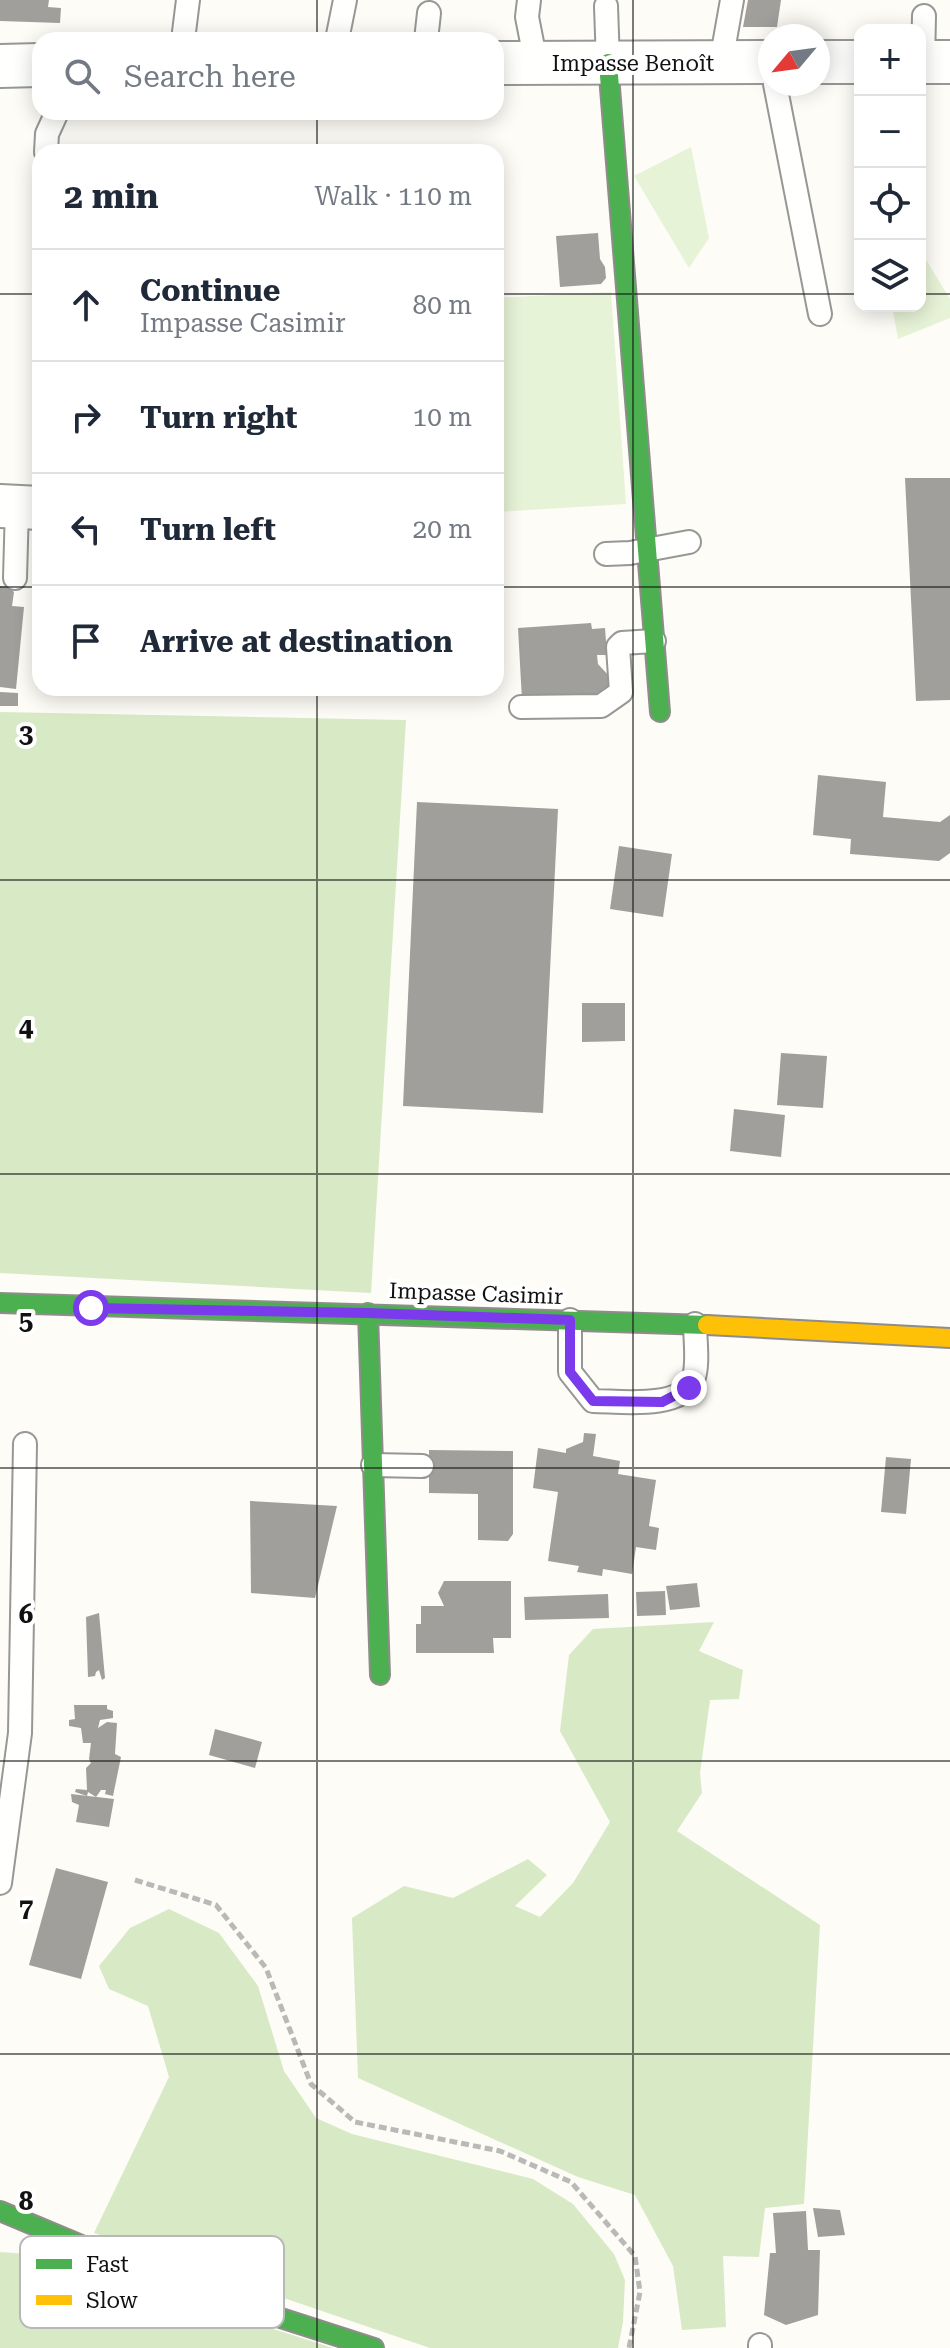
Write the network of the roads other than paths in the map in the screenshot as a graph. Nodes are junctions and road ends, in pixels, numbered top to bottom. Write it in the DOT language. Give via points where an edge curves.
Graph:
graph roads {
  1 [pos="188,0"];
  2 [pos="345,0"];
  3 [pos="529,0"];
  4 [pos="732,0"];
  5 [pos="606,6"];
  6 [pos="429,13"];
  7 [pos="924,16"];
  8 [pos="184,32"];
  9 [pos="339,32"];
  10 [pos="427,32"];
  11 [pos="721,62"];
  12 [pos="758,62"];
  13 [pos="830,62"];
  14 [pos="854,62"];
  15 [pos="931,62"];
  16 [pos="516,63"];
  17 [pos="608,63"];
  18 [pos="32,65"];
  19 [pos="0,66"];
  20 [pos="777,96"];
  21 [pos="53,120"];
  22 [pos="46,144"];
  23 [pos="820,314"];
  24 [pos="19,507"];
  25 [pos="689,542"];
  26 [pos="646,549"];
  27 [pos="606,554"];
  28 [pos="15,578"];
  29 [pos="654,641"];
  30 [pos="521,707"];
  31 [pos="660,712"];
  32 [pos="0,1303"];
  33 [pos="368,1313"];
  34 [pos="570,1320"];
  35 [pos="695,1324"];
  36 [pos="950,1338"];
  37 [pos="25,1444"];
  38 [pos="373,1465"];
  39 [pos="422,1466"];
  40 [pos="380,1675"];
  41 [pos="0,1883"];
  42 [pos="0,2211"];
  43 [pos="60,2236"];
  44 [pos="284,2319"];
  45 [pos="374,2348"];
  1 -- 8 [label="lane"];
  2 -- 9 [label="lane"];
  3 -- 16 [label="lane"];
  4 -- 11 [label="lane"];
  5 -- 17 [label="lane"];
  6 -- 10 [label="lane"];
  7 -- 15 [label="lane"];
  11 -- 12 [label="street, Impasse Benoît"];
  11 -- 17 [label="street, Impasse Benoît"];
  13 -- 14 [label="street"];
  16 -- 17 [label="street, Impasse Benoît"];
  17 -- 26 [label="street"];
  18 -- 19 [label="street"];
  20 -- 23 [label="lane"];
  21 -- 22 [label="lane"];
  24 -- 28 [label="lane"];
  25 -- 26 [label="lane"];
  26 -- 27 [label="lane"];
  26 -- 29 [label="street"];
  29 -- 30 [label="lane" via="618,647 621,692 601,706"];
  29 -- 31 [label="street"];
  32 -- 33 [label="street, Impasse Casimir"];
  33 -- 34 [label="street, Impasse Casimir"];
  33 -- 38 [label="street"];
  34 -- 35 [label="street, Impasse Casimir"];
  34 -- 35 [label="lane" via="570,1372 593,1401 662,1402 689,1388 695,1377"];
  35 -- 36 [label="street, Impasse Casimir"];
  37 -- 41 [label="lane" via="20,1733"];
  38 -- 39 [label="lane"];
  38 -- 40 [label="street"];
  42 -- 43 [label="street"];
  44 -- 45 [label="street"];
}
